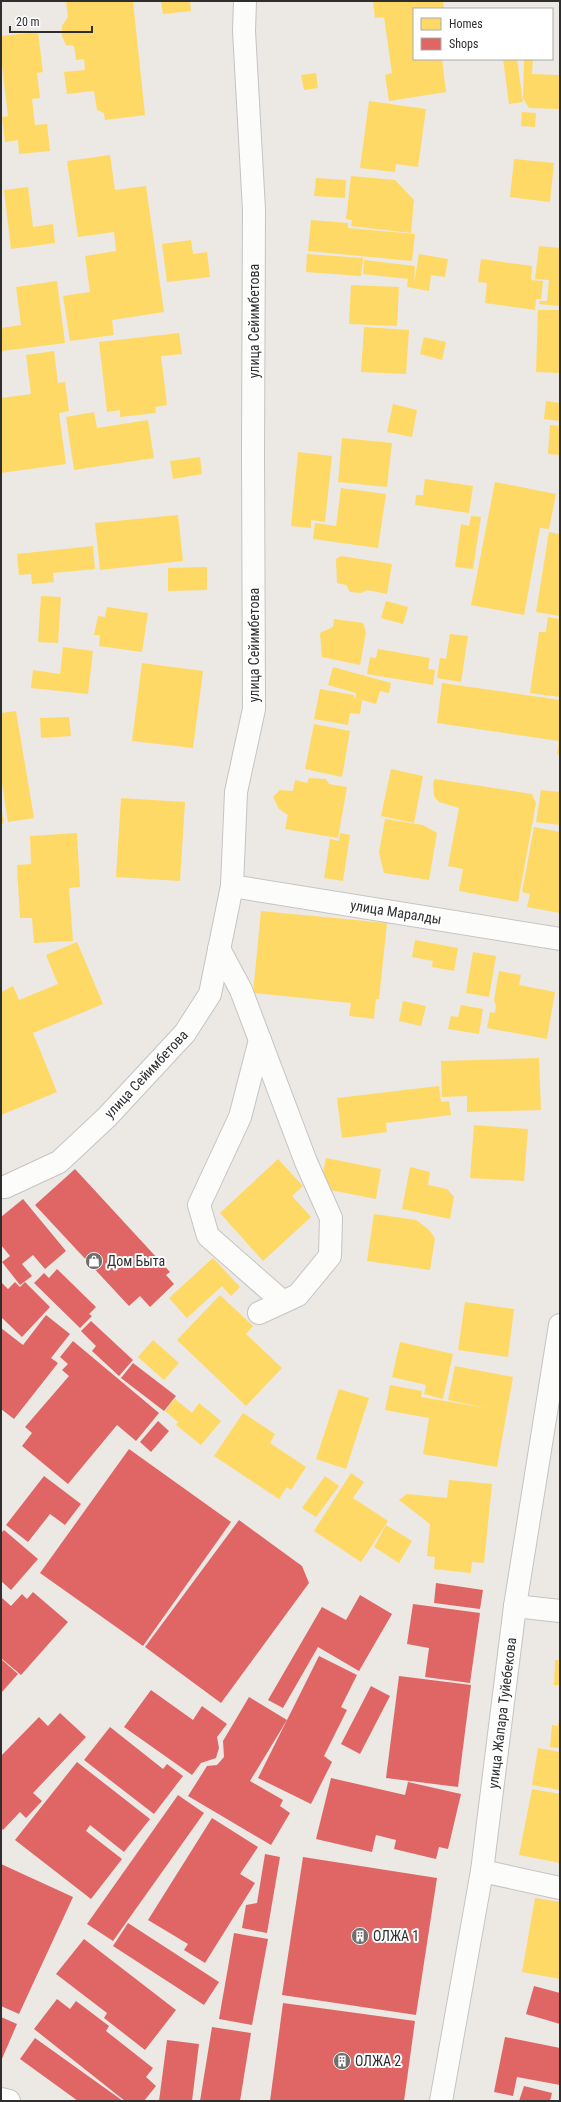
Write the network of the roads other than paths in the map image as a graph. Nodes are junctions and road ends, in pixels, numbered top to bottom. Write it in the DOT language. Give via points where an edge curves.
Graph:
graph roads {
  1 [pos="245,1"];
  2 [pos="232,886"];
  3 [pos="560,939"];
  4 [pos="219,949"];
  5 [pos="260,1040"];
  6 [pos="1,1187"];
  7 [pos="282,1301"];
  8 [pos="259,1313"];
  9 [pos="560,1325"];
  10 [pos="515,1606"];
  11 [pos="560,1611"];
  12 [pos="482,1871"];
  13 [pos="560,1888"];
  14 [pos="1,2100"];
  15 [pos="9,2101"];
  16 [pos="441,2101"];
  1 -- 2 [label="street, улица Сейимбетова" via="244,31 254,210 254,708 236,792"];
  2 -- 3 [label="street, улица Маралды"];
  2 -- 4 [label="street, улица Сейимбетова"];
  4 -- 5 [label="street" via="241,990"];
  4 -- 6 [label="street, улица Сейимбетова" via="210,994 185,1033 107,1116 58,1162"];
  5 -- 7 [label="street" via="306,1162 331,1218 330,1256 298,1295"];
  5 -- 7 [label="street" via="240,1117 199,1205 208,1236"];
  7 -- 8 [label="street"];
  9 -- 10 [label="street, улица Жапара Туйебекова"];
  10 -- 11 [label="street"];
  10 -- 12 [label="street, улица Жапара Туйебекова"];
  12 -- 13 [label="street"];
  12 -- 16 [label="street, улица Жапара Туйебекова"];
  14 -- 15 [label="street"];
}
